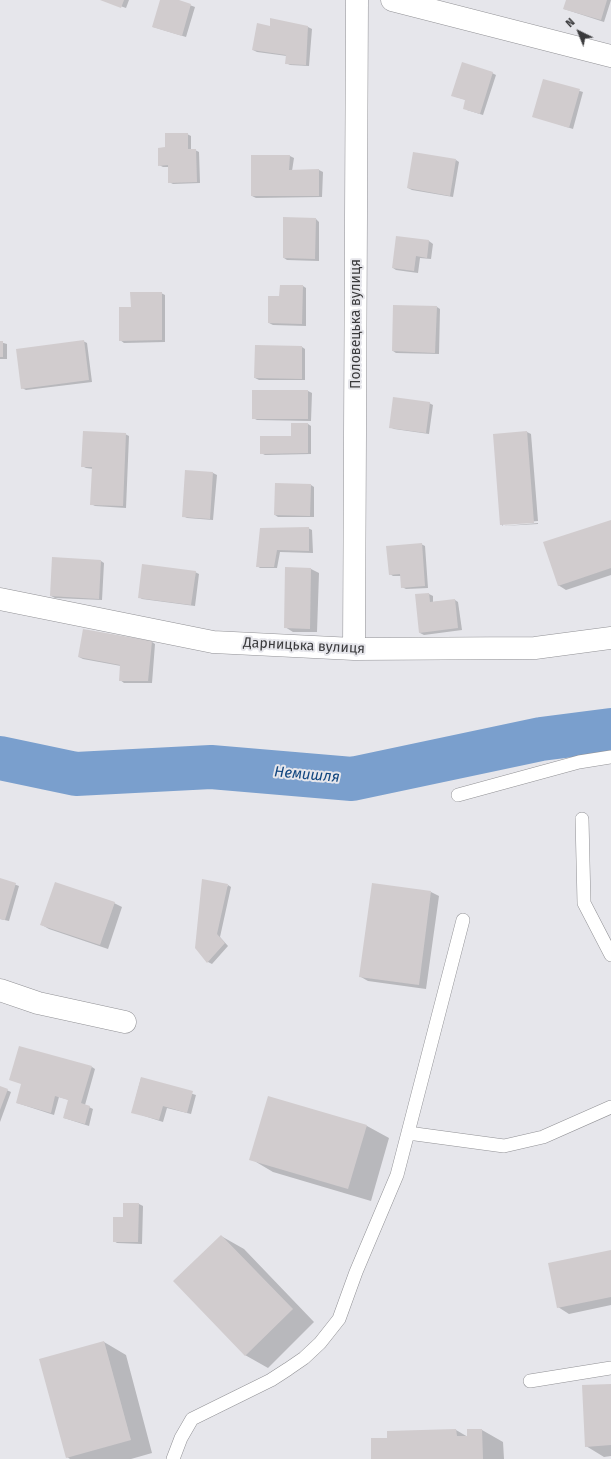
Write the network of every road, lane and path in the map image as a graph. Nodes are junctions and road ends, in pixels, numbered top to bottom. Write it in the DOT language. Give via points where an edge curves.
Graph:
graph roads {
  1 [pos="357,0"];
  2 [pos="392,0"];
  3 [pos="441,6"];
  4 [pos="611,56"];
  5 [pos="0,599"];
  6 [pos="611,638"];
  7 [pos="354,649"];
  8 [pos="611,757"];
  9 [pos="458,795"];
  10 [pos="582,819"];
  11 [pos="463,920"];
  12 [pos="611,955"];
  13 [pos="0,990"];
  14 [pos="125,1022"];
  15 [pos="611,1107"];
  16 [pos="408,1133"];
  17 [pos="611,1368"];
  18 [pos="530,1381"];
  19 [pos="173,1459"];
  1 -- 7 [label="street, Половецька вулиця"];
  2 -- 3 [label="street"];
  3 -- 4 [label="street"];
  5 -- 7 [label="street, Дарницька вулиця" via="213,642"];
  6 -- 7 [label="street, Дарницька вулиця" via="535,648"];
  8 -- 9 [label="lane" via="579,762"];
  10 -- 12 [label="lane" via="584,903"];
  11 -- 16 [label="lane"];
  13 -- 14 [label="street" via="38,1003"];
  15 -- 16 [label="lane" via="543,1137 504,1146"];
  16 -- 19 [label="lane" via="397,1174 339,1319 320,1343 288,1369 192,1419"];
  17 -- 18 [label="lane"];
}
